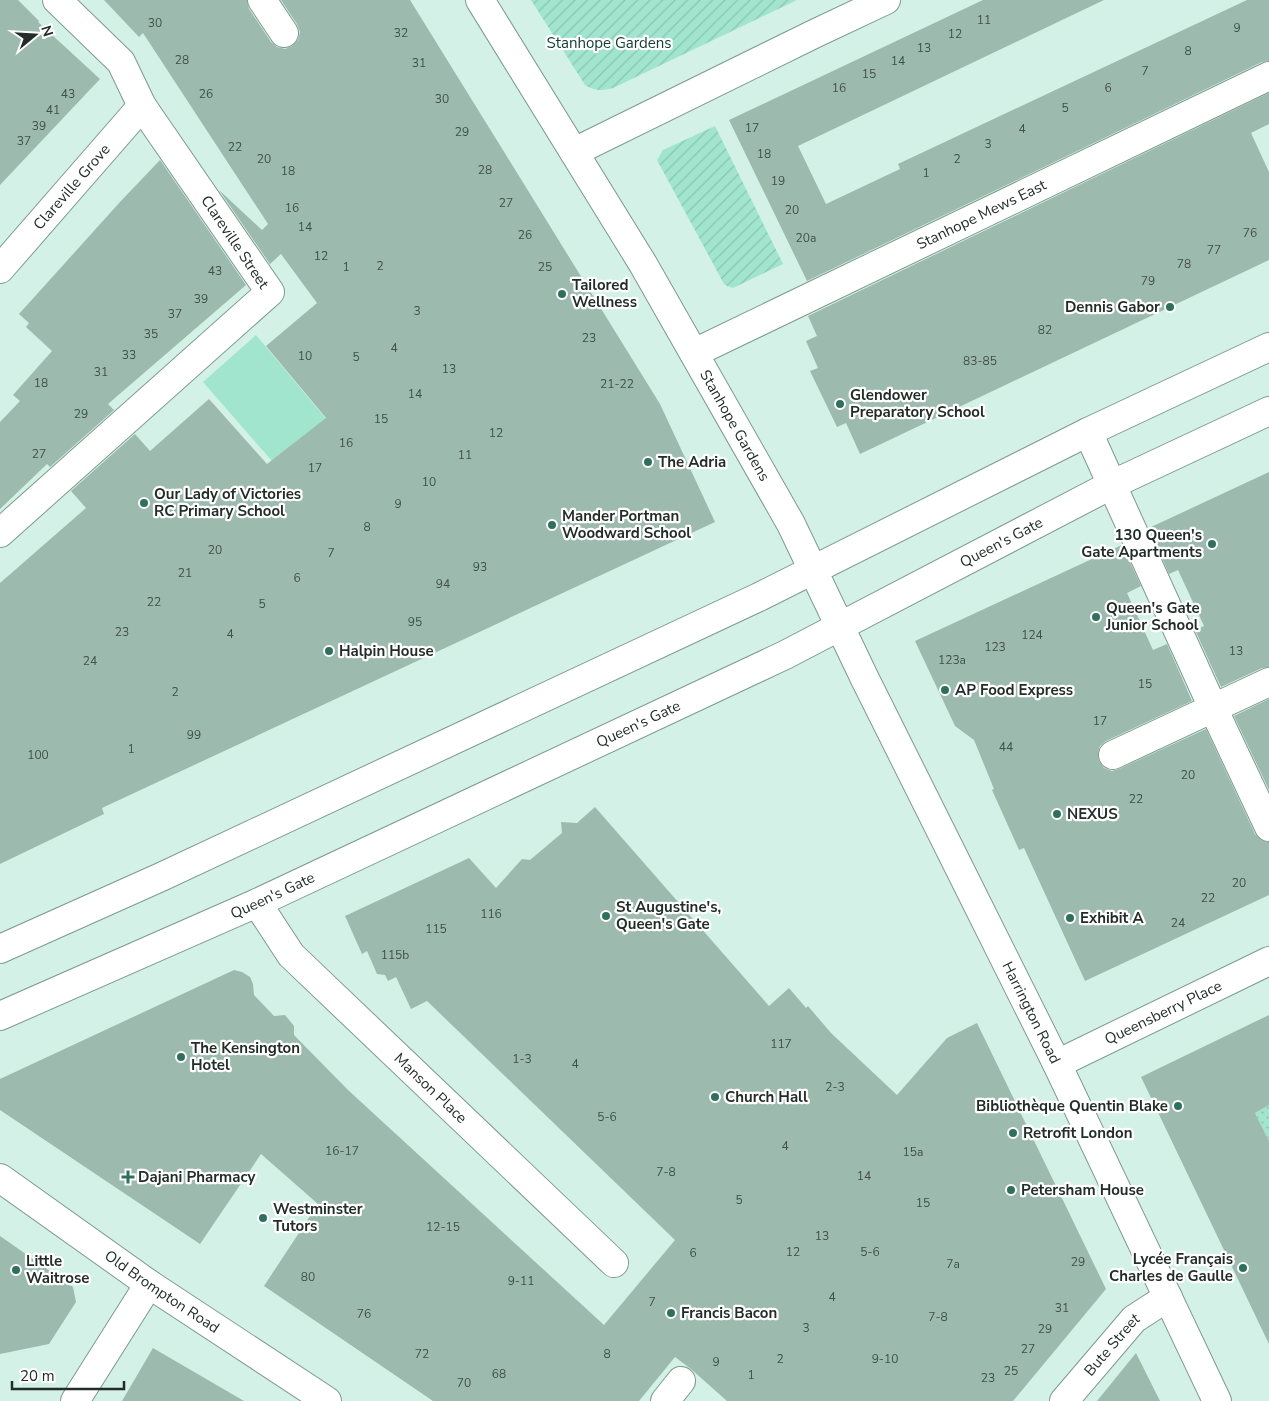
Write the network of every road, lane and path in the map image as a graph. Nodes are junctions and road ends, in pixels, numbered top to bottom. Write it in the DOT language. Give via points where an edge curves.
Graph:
graph roads {
  1 [pos="57,0"];
  2 [pos="262,0"];
  3 [pos="480,0"];
  4 [pos="886,0"];
  5 [pos="284,33"];
  6 [pos="1269,76"];
  7 [pos="142,106"];
  8 [pos="574,152"];
  9 [pos="0,269"];
  10 [pos="1269,347"];
  11 [pos="694,353"];
  12 [pos="1269,412"];
  13 [pos="1088,432"];
  14 [pos="1111,485"];
  15 [pos="0,533"];
  16 [pos="814,570"];
  17 [pos="840,626"];
  18 [pos="1269,682"];
  19 [pos="1213,708"];
  20 [pos="1113,755"];
  21 [pos="1269,827"];
  22 [pos="257,903"];
  23 [pos="0,949"];
  24 [pos="1269,961"];
  25 [pos="5,1016"];
  26 [pos="1057,1064"];
  27 [pos="0,1178"];
  28 [pos="614,1263"];
  29 [pos="149,1284"];
  30 [pos="1168,1296"];
  31 [pos="75,1401"];
  32 [pos="327,1401"];
  33 [pos="1064,1401"];
  34 [pos="1217,1401"];
  1 -- 7 [label="street, Clareville Street" via="121,62"];
  2 -- 5 [label="street"];
  3 -- 8 [label="street, Stanhope Gardens"];
  4 -- 8 [label="street"];
  6 -- 11 [label="street, Stanhope Mews East"];
  7 -- 9 [label="street, Clareville Grove"];
  7 -- 15 [label="street, Clareville Street" via="270,292"];
  8 -- 11 [label="street, Stanhope Gardens"];
  10 -- 13 [label="street"];
  11 -- 16 [label="street, Stanhope Gardens"];
  12 -- 14 [label="street, Queen's Gate"];
  13 -- 14 [label="street"];
  13 -- 16 [label="street"];
  14 -- 17 [label="street, Queen's Gate"];
  14 -- 19 [label="street"];
  16 -- 17 [label="street, Stanhope Gardens"];
  16 -- 23 [label="street"];
  17 -- 22 [label="street, Queen's Gate" via="785,655"];
  17 -- 26 [label="street, Harrington Road"];
  18 -- 19 [label="street"];
  19 -- 20 [label="street"];
  19 -- 21 [label="street"];
  22 -- 25 [label="street, Queen's Gate"];
  22 -- 28 [label="street, Manson Place" via="291,955"];
  24 -- 26 [label="street, Queensberry Place"];
  26 -- 30 [label="street, Harrington Road"];
  27 -- 29 [label="street, Old Brompton Road"];
  29 -- 31 [label="street"];
  29 -- 32 [label="street, Old Brompton Road"];
  30 -- 33 [label="street, Bute Street" via="1134,1319"];
  30 -- 34 [label="street, Harrington Road"];
}
